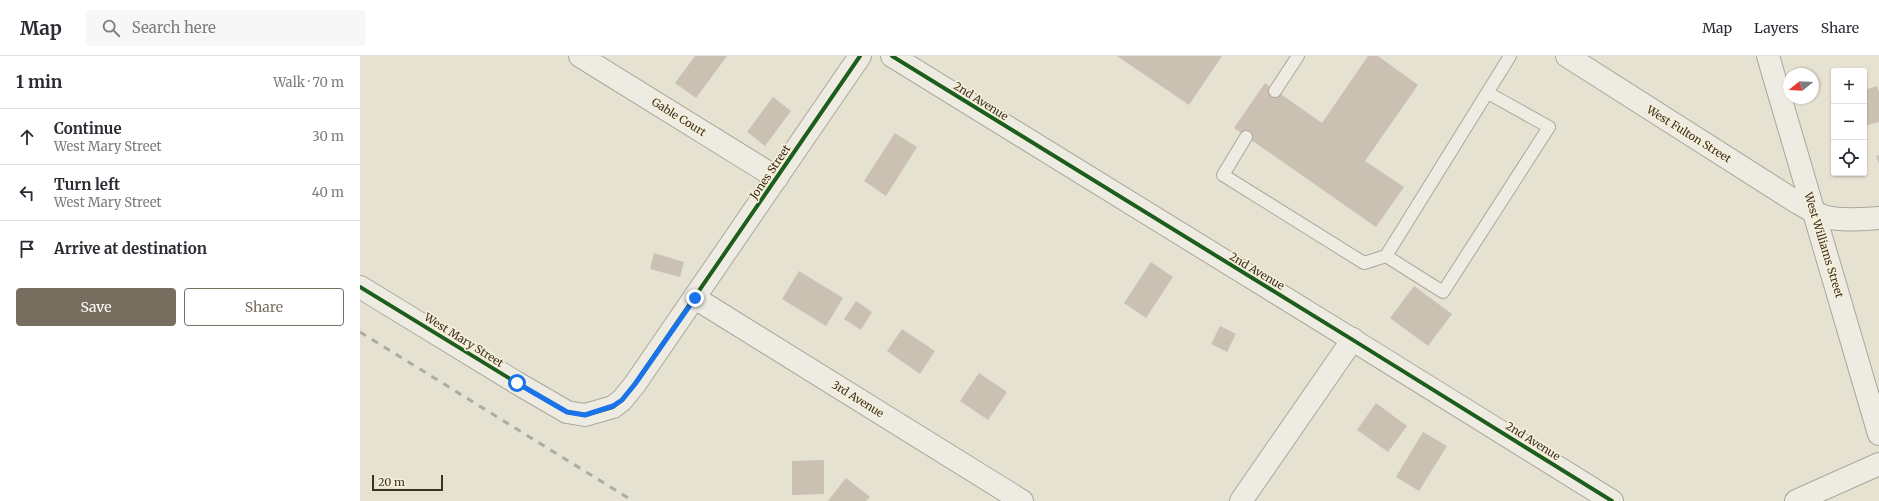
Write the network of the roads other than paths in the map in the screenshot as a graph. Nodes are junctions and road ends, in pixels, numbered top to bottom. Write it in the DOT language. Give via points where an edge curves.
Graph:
graph roads {
  1 [pos="580,56"];
  2 [pos="860,56"];
  3 [pos="892,56"];
  4 [pos="1298,56"];
  5 [pos="1510,56"];
  6 [pos="1566,56"];
  7 [pos="1768,56"];
  8 [pos="1275,91"];
  9 [pos="1488,93"];
  10 [pos="1246,137"];
  11 [pos="777,178"];
  12 [pos="1813,211"];
  13 [pos="1879,218"];
  14 [pos="1386,256"];
  15 [pos="360,286"];
  16 [pos="695,298"];
  17 [pos="1353,339"];
  18 [pos="1879,434"];
  19 [pos="1879,464"];
  20 [pos="1022,501"];
  21 [pos="1241,501"];
  22 [pos="1612,501"];
  23 [pos="1796,501"];
  1 -- 11 [label="street, Gable Court"];
  2 -- 11 [label="street, Jones Street"];
  3 -- 17 [label="street, 2nd Avenue"];
  4 -- 8 [label="lane"];
  5 -- 9 [label="lane"];
  6 -- 12 [label="street, West Fulton Street"];
  7 -- 12 [label="street, West Williams Street"];
  9 -- 14 [label="lane"];
  9 -- 14 [label="lane" via="1549,127 1443,292"];
  10 -- 14 [label="lane" via="1223,175 1364,263"];
  11 -- 16 [label="street, Jones Street"];
  12 -- 13 [label="street, West Fulton Street" via="1852,220"];
  12 -- 18 [label="street, West Williams Street"];
  15 -- 16 [label="street, West Mary Street" via="567,412 585,415 613,406 622,400"];
  16 -- 20 [label="street, 3rd Avenue"];
  17 -- 21 [label="street"];
  17 -- 22 [label="street, 2nd Avenue"];
  19 -- 23 [label="street"];
}
